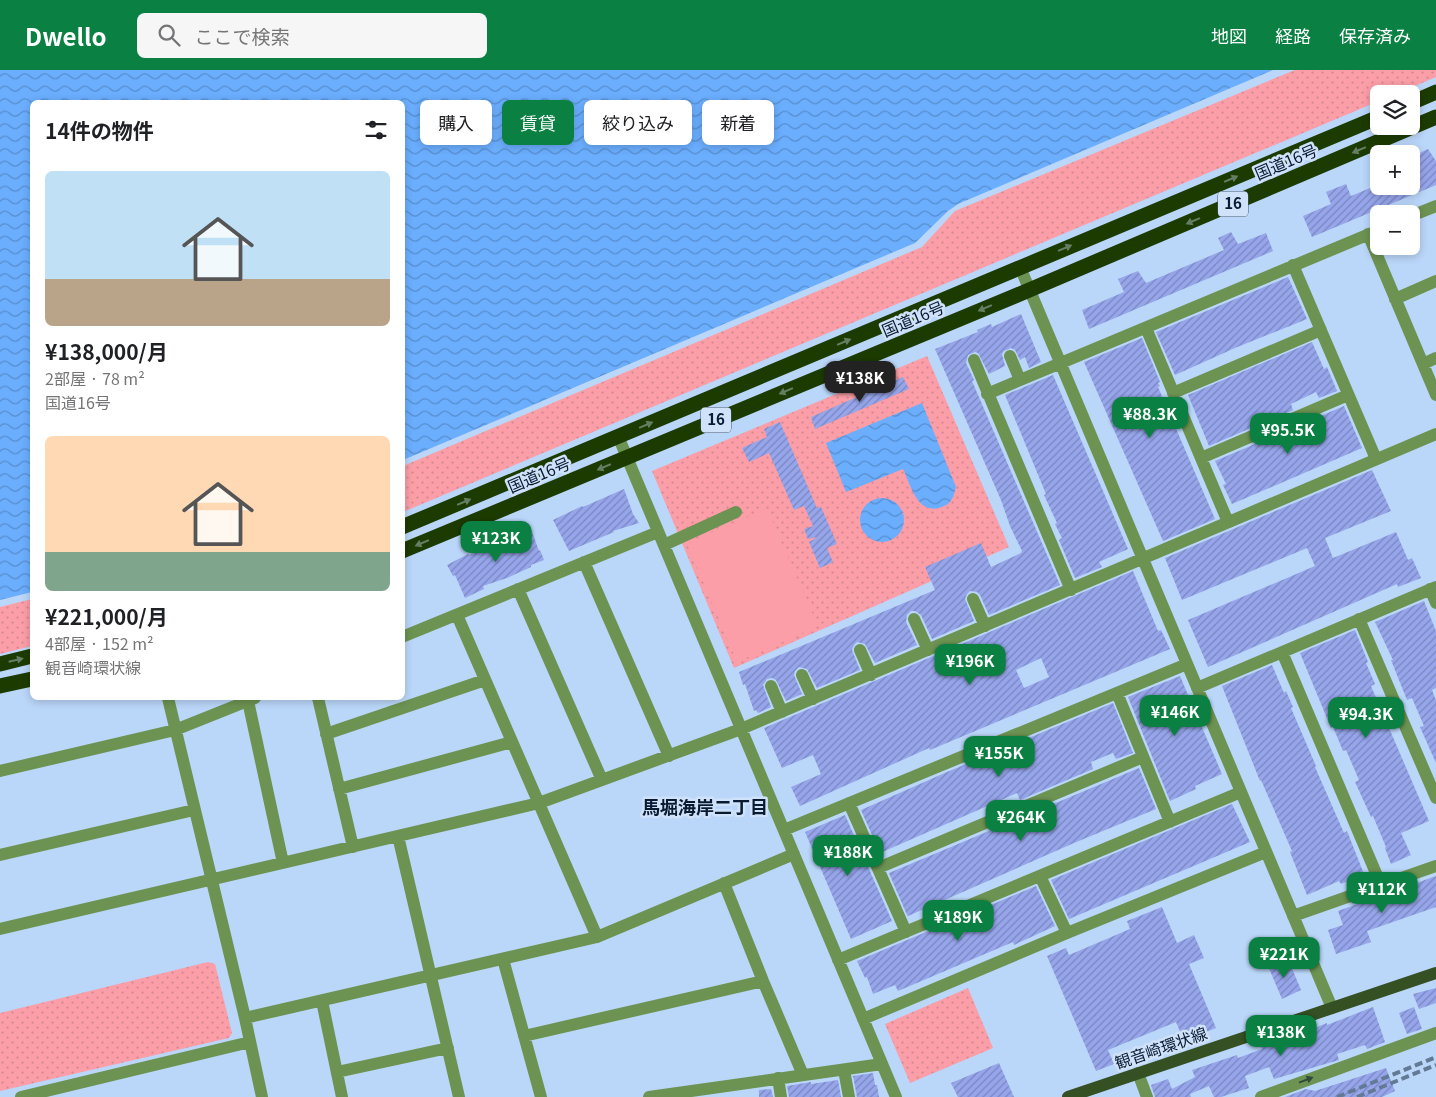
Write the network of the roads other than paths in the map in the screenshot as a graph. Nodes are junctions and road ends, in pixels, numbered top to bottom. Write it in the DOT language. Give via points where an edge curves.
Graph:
graph roads {
  1 [pos="1436,92"];
  2 [pos="1420,99"];
  3 [pos="1436,117"];
  4 [pos="1370,120"];
  5 [pos="1436,206"];
  6 [pos="1420,212"];
  7 [pos="1370,233"];
  8 [pos="1381,255"];
  9 [pos="1293,265"];
  10 [pos="1020,267"];
  11 [pos="1436,281"];
  12 [pos="1030,290"];
  13 [pos="1395,299"];
  14 [pos="1146,328"];
  15 [pos="1321,330"];
  16 [pos="1010,356"];
  17 [pos="1436,358"];
  18 [pos="974,360"];
  19 [pos="1060,363"];
  20 [pos="1422,364"];
  21 [pos="1020,380"];
  22 [pos="1173,393"];
  23 [pos="987,394"];
  24 [pos="1348,395"];
  25 [pos="1436,396"];
  26 [pos="1436,434"];
  27 [pos="618,436"];
  28 [pos="627,458"];
  29 [pos="1201,458"];
  30 [pos="1376,460"];
  31 [pos="736,512"];
  32 [pos="1228,522"];
  33 [pos="405,526"];
  34 [pos="658,532"];
  35 [pos="664,545"];
  36 [pos="405,550"];
  37 [pos="1143,559"];
  38 [pos="584,562"];
  39 [pos="1433,588"];
  40 [pos="518,589"];
  41 [pos="1071,590"];
  42 [pos="973,599"];
  43 [pos="1436,603"];
  44 [pos="457,614"];
  45 [pos="914,619"];
  46 [pos="1360,619"];
  47 [pos="985,626"];
  48 [pos="405,636"];
  49 [pos="860,650"];
  50 [pos="928,650"];
  51 [pos="1282,652"];
  52 [pos="30,656"];
  53 [pos="0,664"];
  54 [pos="1187,664"];
  55 [pos="802,675"];
  56 [pos="871,675"];
  57 [pos="30,679"];
  58 [pos="485,680"];
  59 [pos="0,686"];
  60 [pos="771,686"];
  61 [pos="1197,688"];
  62 [pos="1117,693"];
  63 [pos="812,699"];
  64 [pos="168,700"];
  65 [pos="249,700"];
  66 [pos="251,700"];
  67 [pos="318,700"];
  68 [pos="782,712"];
  69 [pos="175,730"];
  70 [pos="742,730"];
  71 [pos="326,734"];
  72 [pos="512,742"];
  73 [pos="669,756"];
  74 [pos="1143,757"];
  75 [pos="0,771"];
  76 [pos="602,780"];
  77 [pos="339,789"];
  78 [pos="1241,792"];
  79 [pos="1436,798"];
  80 [pos="539,803"];
  81 [pos="849,804"];
  82 [pos="194,810"];
  83 [pos="1170,822"];
  84 [pos="784,830"];
  85 [pos="398,836"];
  86 [pos="353,847"];
  87 [pos="1266,852"];
  88 [pos="794,854"];
  89 [pos="0,855"];
  90 [pos="283,863"];
  91 [pos="1436,866"];
  92 [pos="878,868"];
  93 [pos="1040,876"];
  94 [pos="212,880"];
  95 [pos="724,883"];
  96 [pos="1381,885"];
  97 [pos="1293,916"];
  98 [pos="0,929"];
  99 [pos="906,932"];
  100 [pos="1068,933"];
  101 [pos="597,937"];
  102 [pos="503,959"];
  103 [pos="838,960"];
  104 [pos="1436,973"];
  105 [pos="431,975"];
  106 [pos="763,981"];
  107 [pos="322,1001"];
  108 [pos="1332,1008"];
  109 [pos="246,1018"];
  110 [pos="863,1019"];
  111 [pos="1436,1033"];
  112 [pos="524,1036"];
  113 [pos="250,1042"];
  114 [pos="448,1048"];
  115 [pos="882,1064"];
  116 [pos="844,1070"];
  117 [pos="337,1072"];
  118 [pos="1138,1073"];
  119 [pos="803,1075"];
  120 [pos="778,1078"];
  121 [pos="713,1093"];
  122 [pos="675,1095"];
  123 [pos="21,1097"];
  124 [pos="262,1097"];
  125 [pos="342,1097"];
  126 [pos="459,1097"];
  127 [pos="541,1097"];
  128 [pos="648,1097"];
  129 [pos="781,1097"];
  130 [pos="849,1097"];
  131 [pos="896,1097"];
  132 [pos="1068,1097"];
  133 [pos="1147,1097"];
  134 [pos="1261,1097"];
  1 -- 2 [label="highway"];
  3 -- 12 [label="highway, 国道16号 / 16, one-way"];
  10 -- 4 [label="highway, 国道16号 / 16, one-way"];
  5 -- 6 [label="street"];
  7 -- 9 [label="street"];
  8 -- 13 [label="street"];
  9 -- 14 [label="street"];
  9 -- 15 [label="street"];
  10 -- 12 [label="street"];
  27 -- 10 [label="highway, 国道16号 / 16, one-way"];
  11 -- 13 [label="street"];
  12 -- 19 [label="street"];
  12 -- 28 [label="highway, 国道16号 / 16, one-way"];
  13 -- 20 [label="street"];
  14 -- 19 [label="street"];
  14 -- 22 [label="street"];
  15 -- 22 [label="street"];
  15 -- 24 [label="street"];
  16 -- 21 [label="street"];
  17 -- 20 [label="street"];
  18 -- 23 [label="street"];
  19 -- 21 [label="street"];
  19 -- 37 [label="street"];
  20 -- 25 [label="street"];
  21 -- 23 [label="street"];
  22 -- 29 [label="street"];
  23 -- 41 [label="street"];
  24 -- 29 [label="street"];
  24 -- 30 [label="street"];
  26 -- 30 [label="street"];
  27 -- 28 [label="street"];
  33 -- 27 [label="highway, 国道16号 / 16, one-way"];
  28 -- 34 [label="street"];
  28 -- 36 [label="highway, 国道16号 / 16, one-way"];
  29 -- 32 [label="street"];
  30 -- 32 [label="street"];
  31 -- 35 [label="street"];
  32 -- 37 [label="street"];
  34 -- 35 [label="street"];
  34 -- 38 [label="street"];
  35 -- 70 [label="street"];
  37 -- 41 [label="street"];
  37 -- 54 [label="street"];
  38 -- 40 [label="street"];
  38 -- 73 [label="street"];
  39 -- 43 [label="street"];
  39 -- 46 [label="street"];
  40 -- 44 [label="street"];
  40 -- 76 [label="street"];
  41 -- 47 [label="street"];
  42 -- 47 [label="street"];
  44 -- 48 [label="street"];
  44 -- 58 [label="street"];
  45 -- 50 [label="street"];
  46 -- 51 [label="street"];
  46 -- 79 [label="street"];
  47 -- 50 [label="street"];
  49 -- 56 [label="street"];
  50 -- 56 [label="street"];
  51 -- 61 [label="street"];
  51 -- 96 [label="street"];
  53 -- 52 [label="highway, one-way"];
  54 -- 61 [label="street"];
  54 -- 62 [label="street"];
  55 -- 63 [label="street"];
  56 -- 63 [label="street"];
  57 -- 59 [label="highway"];
  58 -- 71 [label="street"];
  58 -- 72 [label="street"];
  60 -- 68 [label="street"];
  61 -- 78 [label="street"];
  62 -- 74 [label="street"];
  62 -- 81 [label="street"];
  63 -- 68 [label="street"];
  64 -- 69 [label="street"];
  65 -- 69 [label="street"];
  66 -- 90 [label="street"];
  67 -- 71 [label="street"];
  68 -- 70 [label="street"];
  69 -- 75 [label="street"];
  69 -- 82 [label="street"];
  70 -- 73 [label="street"];
  70 -- 84 [label="street"];
  71 -- 77 [label="street"];
  72 -- 77 [label="street"];
  72 -- 80 [label="street"];
  73 -- 76 [label="street"];
  74 -- 83 [label="street"];
  74 -- 92 [label="street"];
  76 -- 80 [label="street"];
  77 -- 86 [label="street"];
  78 -- 83 [label="street"];
  78 -- 87 [label="street"];
  80 -- 85 [label="street"];
  80 -- 101 [label="street"];
  81 -- 84 [label="street"];
  81 -- 92 [label="street"];
  82 -- 89 [label="street"];
  82 -- 94 [label="street"];
  83 -- 93 [label="street"];
  84 -- 88 [label="street"];
  85 -- 86 [label="street"];
  85 -- 105 [label="street"];
  86 -- 90 [label="street"];
  87 -- 97 [label="street"];
  87 -- 100 [label="street"];
  88 -- 95 [label="street"];
  88 -- 103 [label="street"];
  90 -- 94 [label="street"];
  91 -- 96 [label="street"];
  92 -- 99 [label="street"];
  93 -- 99 [label="street"];
  93 -- 100 [label="street"];
  94 -- 98 [label="street"];
  94 -- 109 [label="street"];
  95 -- 101 [label="street"];
  95 -- 106 [label="street"];
  96 -- 97 [label="street"];
  97 -- 108 [label="street"];
  99 -- 103 [label="street"];
  100 -- 110 [label="street"];
  101 -- 102 [label="street"];
  102 -- 105 [label="street"];
  102 -- 112 [label="street"];
  103 -- 110 [label="street"];
  104 -- 108 [label="main road, 観音崎環状線"];
  105 -- 107 [label="street"];
  105 -- 114 [label="street"];
  106 -- 112 [label="street"];
  106 -- 119 [label="street"];
  107 -- 109 [label="street"];
  107 -- 117 [label="street"];
  108 -- 118 [label="main road, 観音崎環状線"];
  109 -- 113 [label="street"];
  110 -- 115 [label="street"];
  134 -- 111 [label="street, one-way"];
  112 -- 127 [label="street"];
  113 -- 123 [label="street"];
  113 -- 124 [label="street"];
  114 -- 117 [label="street"];
  114 -- 126 [label="street"];
  115 -- 116 [label="street"];
  115 -- 131 [label="street"];
  116 -- 119 [label="street"];
  116 -- 130 [label="street"];
  117 -- 125 [label="street"];
  118 -- 132 [label="main road, 観音崎環状線"];
  118 -- 133 [label="street"];
  119 -- 120 [label="street"];
  120 -- 121 [label="street"];
  120 -- 129 [label="street"];
  121 -- 122 [label="street"];
  122 -- 128 [label="street"];
}
